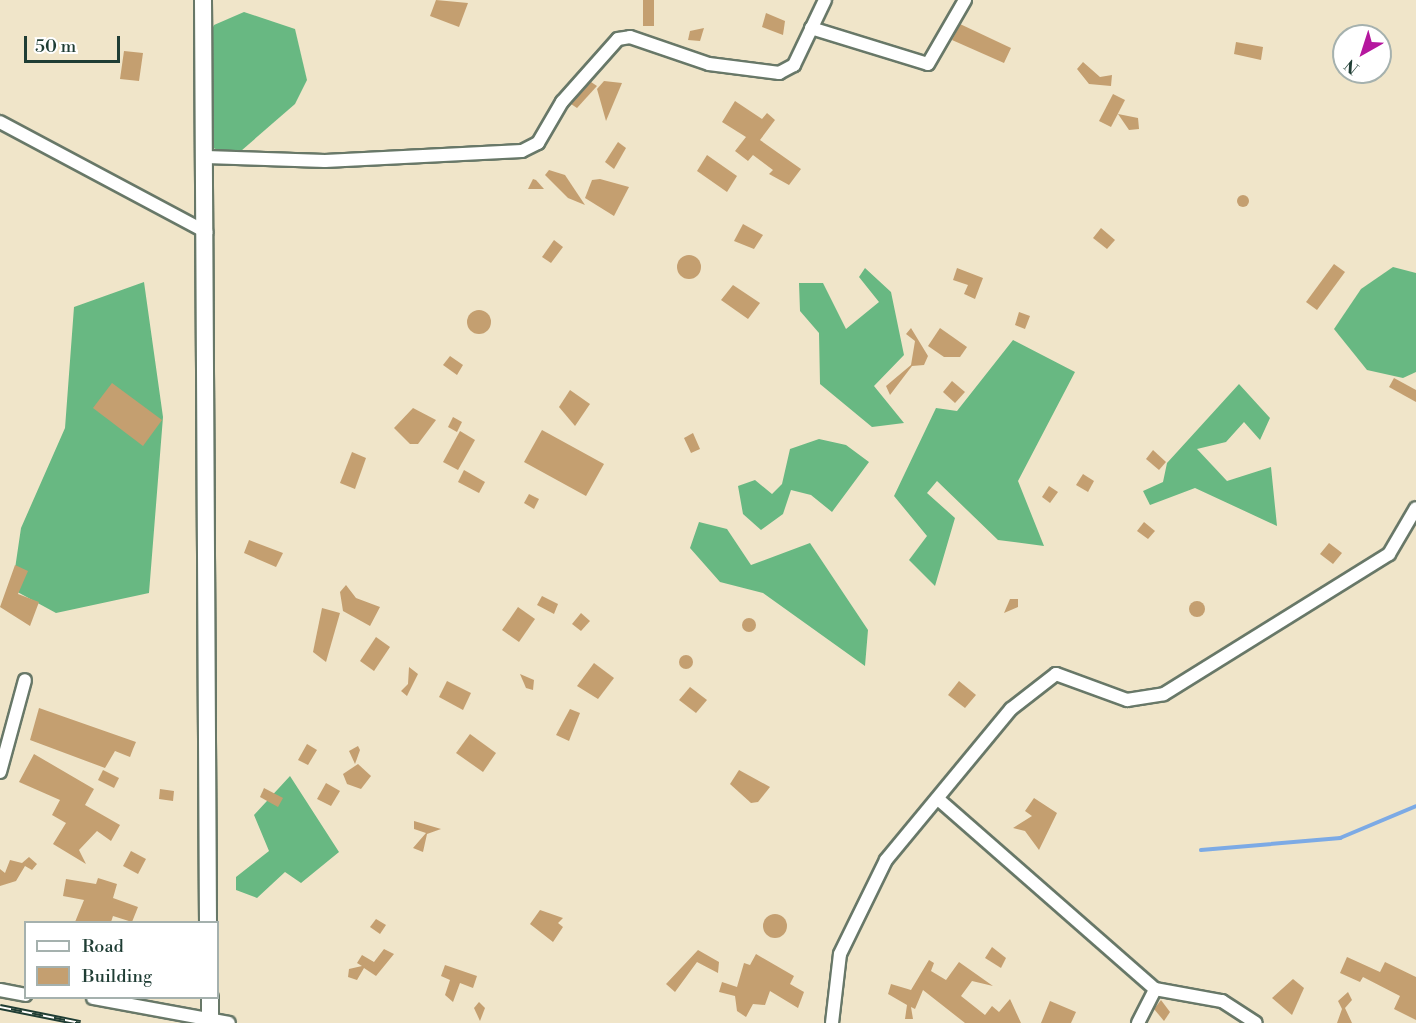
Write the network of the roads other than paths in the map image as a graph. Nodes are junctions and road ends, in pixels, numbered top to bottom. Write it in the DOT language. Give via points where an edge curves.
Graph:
graph roads {
  1 [pos="202,0"];
  2 [pos="825,0"];
  3 [pos="965,0"];
  4 [pos="811,28"];
  5 [pos="0,122"];
  6 [pos="206,157"];
  7 [pos="206,232"];
  8 [pos="1416,508"];
  9 [pos="25,680"];
  10 [pos="0,772"];
  11 [pos="938,800"];
  12 [pos="208,921"];
  13 [pos="1155,989"];
  14 [pos="0,990"];
  15 [pos="24,995"];
  16 [pos="98,999"];
  17 [pos="210,999"];
  18 [pos="210,1021"];
  19 [pos="229,1023"];
  20 [pos="832,1023"];
  21 [pos="1138,1023"];
  22 [pos="1256,1023"];
  1 -- 6 [label="street"];
  2 -- 4 [label="street"];
  3 -- 4 [label="street" via="928,64"];
  4 -- 6 [label="street" via="794,65 779,73 709,64 630,37 618,39 562,102 538,143 505,155 247,161"];
  5 -- 7 [label="street"];
  6 -- 7 [label="street"];
  7 -- 12 [label="street"];
  8 -- 11 [label="street" via="1389,554 1164,694 1127,700 1072,676 1047,678 992,727"];
  9 -- 10 [label="street"];
  11 -- 13 [label="street"];
  11 -- 20 [label="street" via="893,849 843,949"];
  13 -- 21 [label="street"];
  13 -- 22 [label="street" via="1222,1001"];
  14 -- 15 [label="street"];
  16 -- 18 [label="street"];
  17 -- 18 [label="street"];
  18 -- 19 [label="street"];
}
